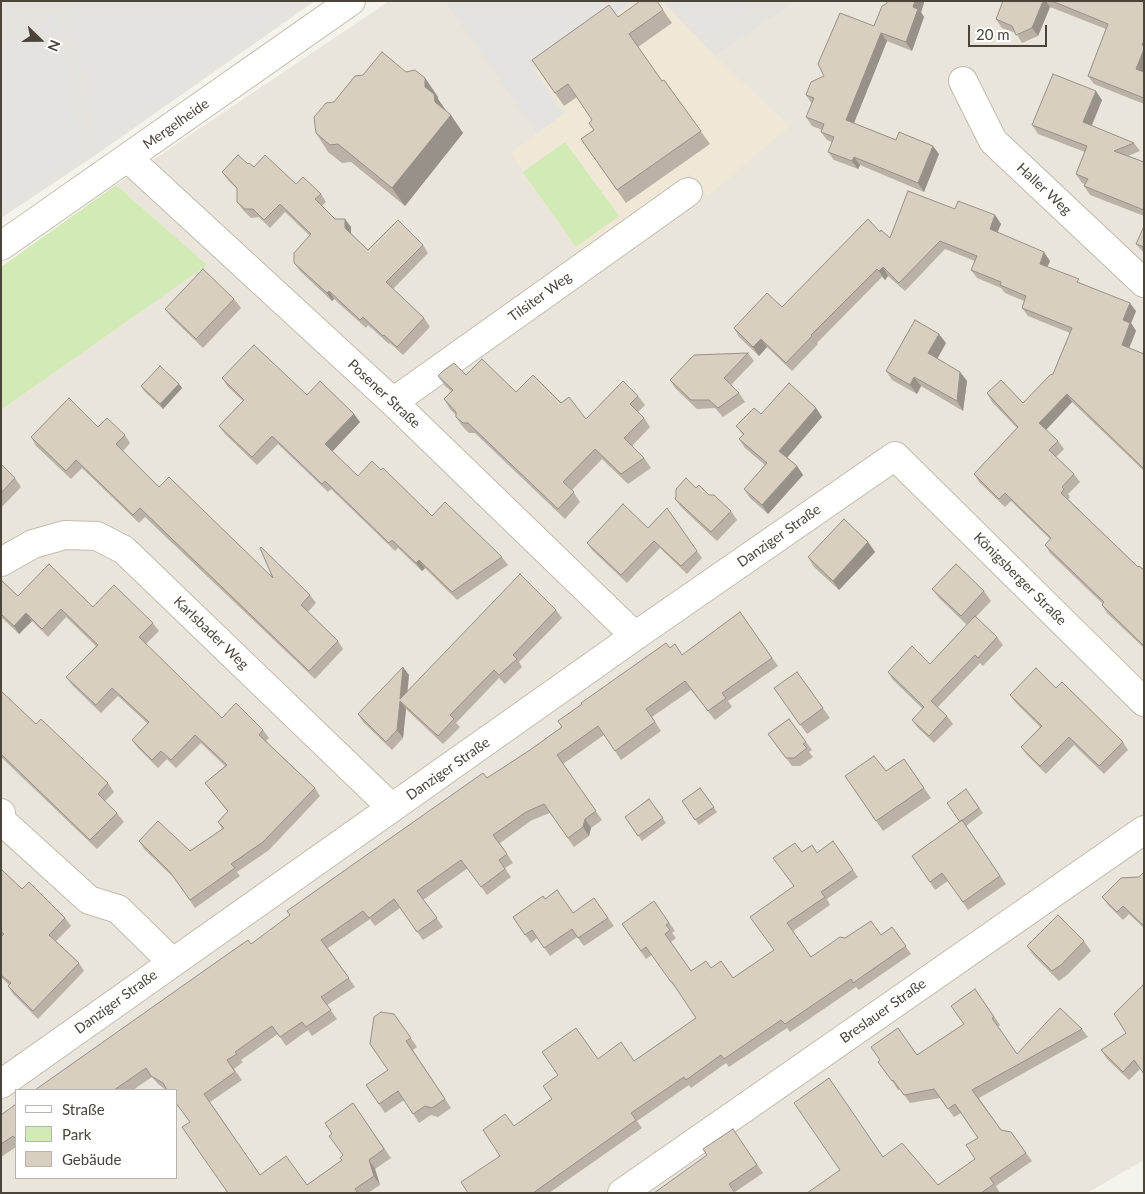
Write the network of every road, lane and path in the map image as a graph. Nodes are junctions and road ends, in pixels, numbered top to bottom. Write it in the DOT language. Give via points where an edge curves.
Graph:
graph roads {
  1 [pos="350,1"];
  2 [pos="963,81"];
  3 [pos="128,158"];
  4 [pos="688,192"];
  5 [pos="1,246"];
  6 [pos="1144,283"];
  7 [pos="393,402"];
  8 [pos="896,456"];
  9 [pos="1,562"];
  10 [pos="635,636"];
  11 [pos="1144,702"];
  12 [pos="392,808"];
  13 [pos="1,813"];
  14 [pos="1144,830"];
  15 [pos="172,962"];
  16 [pos="1,1084"];
  17 [pos="622,1193"];
  1 -- 3 [label="street, Mergelheide"];
  2 -- 6 [label="street, Haller Weg" via="993,141"];
  3 -- 5 [label="street, Mergelheide"];
  3 -- 7 [label="street, Posener Straße"];
  4 -- 7 [label="street, Tilsiter Weg"];
  7 -- 10 [label="street, Posener Straße"];
  8 -- 10 [label="street, Danziger Straße"];
  8 -- 11 [label="street, Königsberger Straße"];
  9 -- 12 [label="street, Karlsbader Weg" via="32,544 65,535 96,536 124,550"];
  10 -- 12 [label="street, Danziger Straße"];
  12 -- 15 [label="street, Danziger Straße"];
  13 -- 15 [label="street" via="2,821 89,900 118,909"];
  14 -- 17 [label="street, Breslauer Straße"];
  15 -- 16 [label="street, Danziger Straße"];
}
